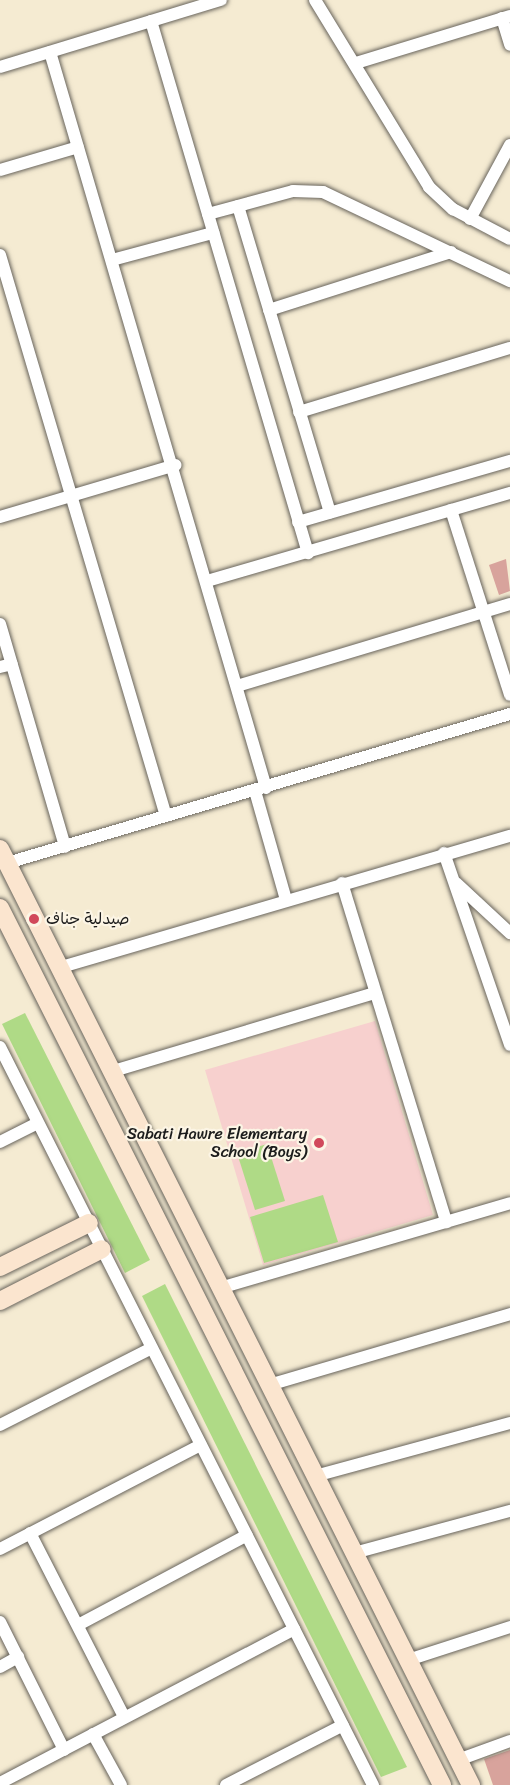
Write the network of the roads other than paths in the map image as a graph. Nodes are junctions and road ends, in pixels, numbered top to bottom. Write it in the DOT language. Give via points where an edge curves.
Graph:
graph roads {
  1 [pos="221,0"];
  2 [pos="315,0"];
  3 [pos="506,17"];
  4 [pos="151,21"];
  5 [pos="510,45"];
  6 [pos="50,52"];
  7 [pos="356,63"];
  8 [pos="0,67"];
  9 [pos="510,145"];
  10 [pos="78,147"];
  11 [pos="0,170"];
  12 [pos="238,206"];
  13 [pos="208,214"];
  14 [pos="470,219"];
  15 [pos="213,233"];
  16 [pos="510,239"];
  17 [pos="451,252"];
  18 [pos="0,255"];
  19 [pos="112,260"];
  20 [pos="510,281"];
  21 [pos="269,310"];
  22 [pos="510,348"];
  23 [pos="298,412"];
  24 [pos="510,460"];
  25 [pos="175,465"];
  26 [pos="510,493"];
  27 [pos="73,495"];
  28 [pos="451,510"];
  29 [pos="330,513"];
  30 [pos="0,517"];
  31 [pos="298,522"];
  32 [pos="308,553"];
  33 [pos="207,581"];
  34 [pos="510,604"];
  35 [pos="484,612"];
  36 [pos="0,624"];
  37 [pos="6,666"];
  38 [pos="237,686"];
  39 [pos="510,695"];
  40 [pos="510,714"];
  41 [pos="261,789"];
  42 [pos="166,816"];
  43 [pos="510,836"];
  44 [pos="64,847"];
  45 [pos="444,853"];
  46 [pos="3,856"];
  47 [pos="453,881"];
  48 [pos="342,883"];
  49 [pos="286,900"];
  50 [pos="0,908"];
  51 [pos="510,933"];
  52 [pos="58,968"];
  53 [pos="375,993"];
  54 [pos="510,1045"];
  55 [pos="0,1047"];
  56 [pos="110,1072"];
  57 [pos="38,1123"];
  58 [pos="0,1142"];
  59 [pos="510,1203"];
  60 [pos="446,1222"];
  61 [pos="89,1223"];
  62 [pos="197,1244"];
  63 [pos="102,1249"];
  64 [pos="173,1257"];
  65 [pos="0,1267"];
  66 [pos="220,1288"];
  67 [pos="0,1300"];
  68 [pos="510,1314"];
  69 [pos="152,1348"];
  70 [pos="269,1385"];
  71 [pos="510,1423"];
  72 [pos="0,1425"];
  73 [pos="201,1445"];
  74 [pos="315,1476"];
  75 [pos="510,1511"];
  76 [pos="30,1533"];
  77 [pos="247,1535"];
  78 [pos="0,1548"];
  79 [pos="354,1553"];
  80 [pos="0,1622"];
  81 [pos="78,1625"];
  82 [pos="510,1627"];
  83 [pos="294,1629"];
  84 [pos="18,1657"];
  85 [pos="408,1660"];
  86 [pos="0,1666"];
  87 [pos="124,1717"];
  88 [pos="343,1725"];
  89 [pos="93,1734"];
  90 [pos="510,1741"];
  91 [pos="64,1750"];
  92 [pos="458,1760"];
  93 [pos="0,1783"];
  94 [pos="121,1785"];
  95 [pos="226,1785"];
  96 [pos="373,1785"];
  97 [pos="442,1785"];
  98 [pos="471,1785"];
  1 -- 4 [label="street"];
  2 -- 7 [label="street"];
  3 -- 5 [label="street"];
  3 -- 7 [label="street"];
  4 -- 6 [label="street"];
  4 -- 13 [label="street"];
  6 -- 8 [label="street"];
  6 -- 10 [label="street"];
  7 -- 14 [label="street" via="425,182"];
  9 -- 14 [label="street"];
  10 -- 11 [label="street"];
  10 -- 19 [label="street"];
  12 -- 13 [label="street"];
  12 -- 17 [label="street" via="293,191 324,192"];
  12 -- 21 [label="street"];
  13 -- 15 [label="street"];
  14 -- 16 [label="street"];
  15 -- 19 [label="street"];
  15 -- 31 [label="street"];
  17 -- 20 [label="street"];
  17 -- 21 [label="street"];
  18 -- 27 [label="street"];
  19 -- 25 [label="street"];
  21 -- 23 [label="street"];
  22 -- 23 [label="street"];
  23 -- 29 [label="street"];
  24 -- 29 [label="street"];
  25 -- 27 [label="street"];
  25 -- 33 [label="street"];
  26 -- 28 [label="street"];
  27 -- 30 [label="street"];
  27 -- 42 [label="street"];
  28 -- 32 [label="street"];
  28 -- 35 [label="street"];
  29 -- 31 [label="street"];
  31 -- 32 [label="street"];
  32 -- 33 [label="street"];
  33 -- 38 [label="street"];
  34 -- 35 [label="street"];
  35 -- 38 [label="street"];
  35 -- 39 [label="street"];
  36 -- 37 [label="street"];
  37 -- 44 [label="street"];
  38 -- 41 [label="street"];
  40 -- 41 [label="street"];
  41 -- 42 [label="street"];
  41 -- 49 [label="street"];
  42 -- 44 [label="street"];
  43 -- 45 [label="street"];
  44 -- 46 [label="street"];
  45 -- 47 [label="street"];
  45 -- 48 [label="street"];
  46 -- 52 [label="street"];
  47 -- 51 [label="street"];
  47 -- 54 [label="street"];
  48 -- 49 [label="street"];
  48 -- 53 [label="street"];
  49 -- 52 [label="street"];
  50 -- 64 [label="street"];
  52 -- 56 [label="street"];
  53 -- 56 [label="street"];
  53 -- 60 [label="street"];
  55 -- 57 [label="street"];
  56 -- 62 [label="street"];
  57 -- 58 [label="street"];
  57 -- 61 [label="street"];
  59 -- 60 [label="street"];
  60 -- 66 [label="street"];
  61 -- 63 [label="street"];
  61 -- 65 [label="street"];
  62 -- 64 [label="street"];
  62 -- 66 [label="street"];
  63 -- 67 [label="street"];
  63 -- 69 [label="street"];
  64 -- 97 [label="street"];
  66 -- 70 [label="street"];
  68 -- 70 [label="street"];
  69 -- 72 [label="street"];
  69 -- 73 [label="street"];
  70 -- 74 [label="street"];
  71 -- 74 [label="street"];
  73 -- 76 [label="street"];
  73 -- 77 [label="street"];
  74 -- 79 [label="street"];
  75 -- 79 [label="street"];
  76 -- 78 [label="street"];
  76 -- 81 [label="street"];
  77 -- 81 [label="street"];
  77 -- 83 [label="street"];
  79 -- 85 [label="street"];
  80 -- 84 [label="street"];
  81 -- 87 [label="street"];
  82 -- 85 [label="street"];
  83 -- 87 [label="street"];
  83 -- 88 [label="street"];
  84 -- 86 [label="street"];
  84 -- 91 [label="street"];
  85 -- 92 [label="street"];
  87 -- 89 [label="street"];
  88 -- 95 [label="street"];
  88 -- 96 [label="street"];
  89 -- 91 [label="street"];
  89 -- 94 [label="street"];
  90 -- 92 [label="street"];
  91 -- 93 [label="street"];
  92 -- 98 [label="street"];
}
